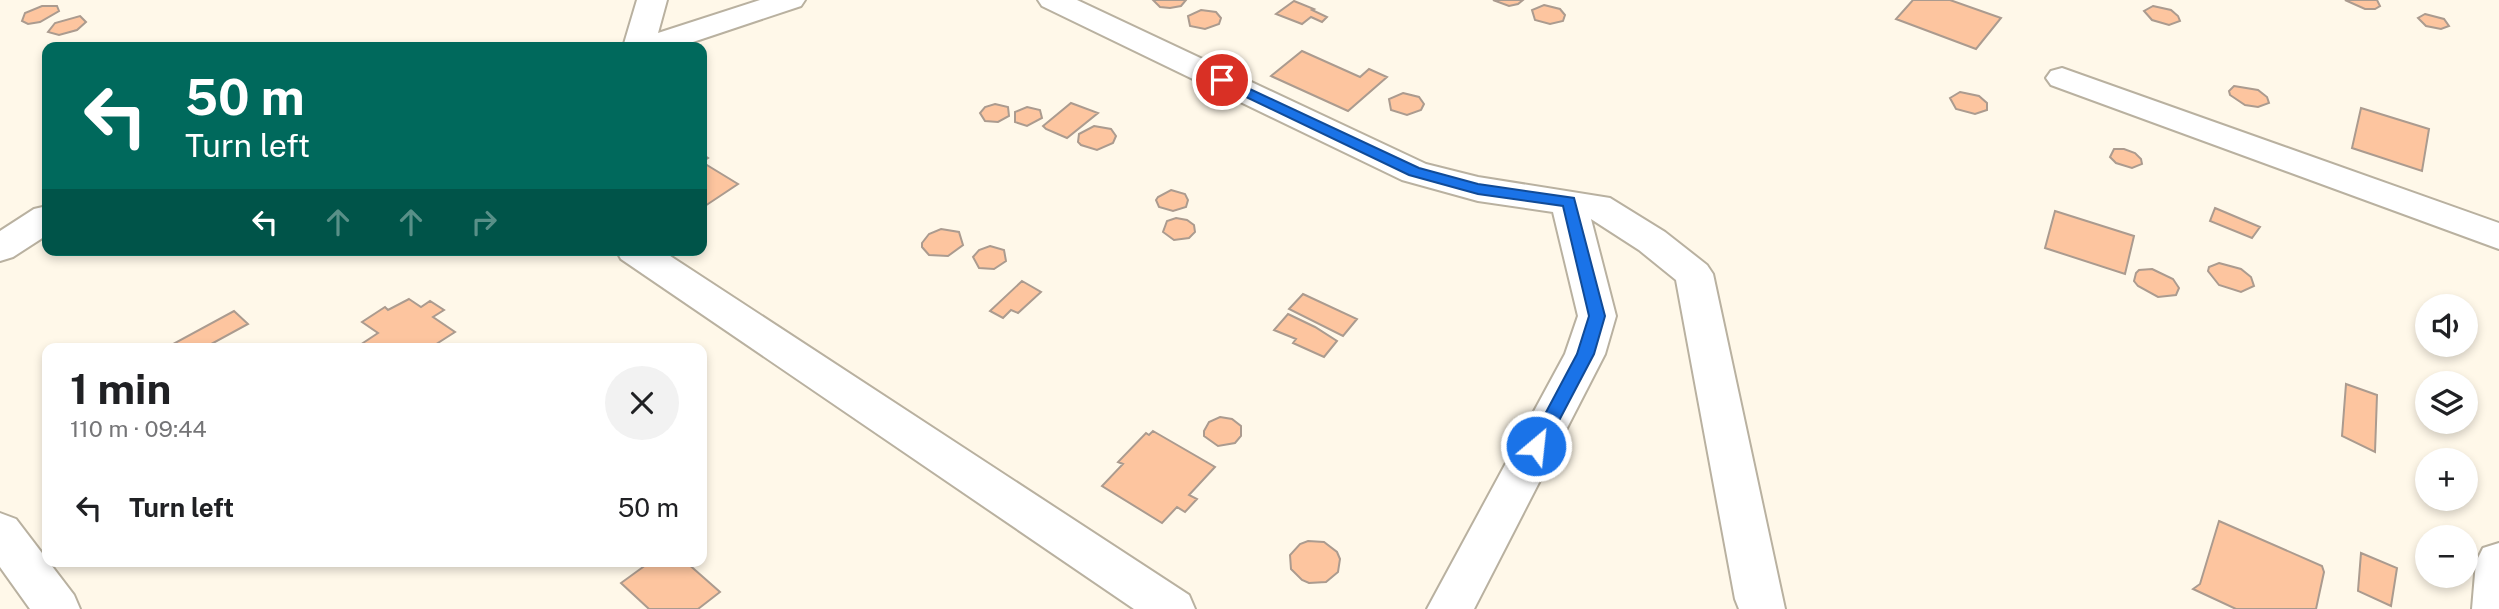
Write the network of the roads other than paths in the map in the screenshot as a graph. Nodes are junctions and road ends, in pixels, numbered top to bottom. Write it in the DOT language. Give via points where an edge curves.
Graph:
graph roads {
  1 [pos="652,0"];
  2 [pos="790,0"];
  3 [pos="1053,0"];
  4 [pos="640,42"];
  5 [pos="662,42"];
  6 [pos="2062,78"];
  7 [pos="1569,202"];
  8 [pos="42,221"];
  9 [pos="2499,236"];
  10 [pos="0,248"];
  11 [pos="643,256"];
  12 [pos="0,532"];
  13 [pos="2499,562"];
  14 [pos="57,609"];
  15 [pos="1172,609"];
  16 [pos="1450,609"];
  17 [pos="1762,609"];
  18 [pos="2495,609"];
  1 -- 4 [label="street"];
  2 -- 5 [label="street"];
  3 -- 7 [label="street" via="1414,172 1478,189"];
  6 -- 9 [label="street"];
  7 -- 16 [label="street" via="1597,316 1585,354"];
  7 -- 17 [label="street" via="1597,206 1694,274"];
  8 -- 10 [label="street"];
  11 -- 15 [label="street"];
  12 -- 14 [label="street"];
  13 -- 18 [label="street"];
}
